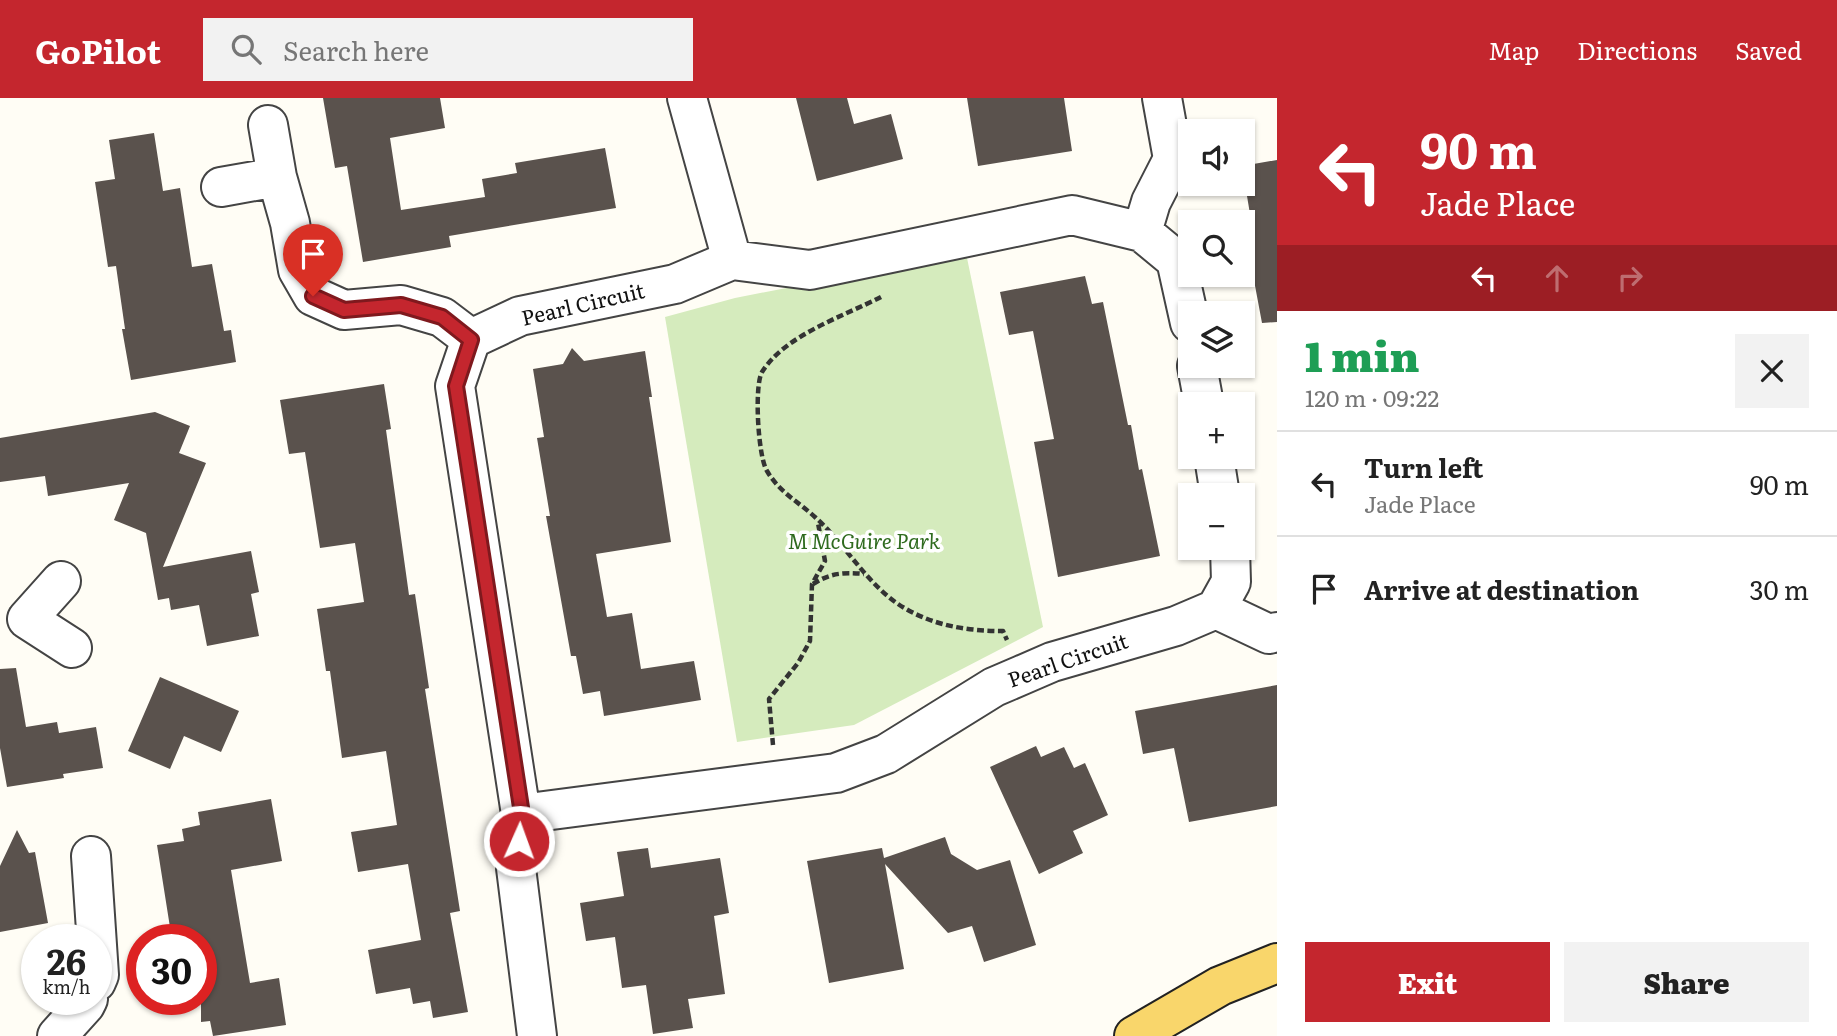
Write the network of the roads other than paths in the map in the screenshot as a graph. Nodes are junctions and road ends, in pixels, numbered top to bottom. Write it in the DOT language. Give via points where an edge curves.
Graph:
graph roads {
  1 [pos="687,98"];
  2 [pos="1162,98"];
  3 [pos="268,125"];
  4 [pos="277,177"];
  5 [pos="221,187"];
  6 [pos="1142,232"];
  7 [pos="732,260"];
  8 [pos="1185,301"];
  9 [pos="471,340"];
  10 [pos="1230,560"];
  11 [pos="61,581"];
  12 [pos="1216,609"];
  13 [pos="14,621"];
  14 [pos="1277,632"];
  15 [pos="72,648"];
  16 [pos="522,814"];
  17 [pos="91,856"];
  18 [pos="96,924"];
  19 [pos="1277,963"];
  20 [pos="77,1015"];
  21 [pos="57,1036"];
  22 [pos="537,1036"];
  23 [pos="1134,1036"];
  1 -- 7 [label="street"];
  2 -- 6 [label="street" via="1173,159"];
  3 -- 4 [label="street"];
  4 -- 5 [label="street"];
  4 -- 9 [label="street" via="299,270 313,296 344,310 401,305 442,317"];
  6 -- 7 [label="street" via="1072,215 810,270"];
  6 -- 8 [label="street" via="1176,260"];
  7 -- 9 [label="street, Pearl Circuit" via="675,284 520,316"];
  9 -- 16 [label="street" via="456,386"];
  10 -- 12 [label="street" via="1231,582"];
  11 -- 13 [label="street"];
  12 -- 14 [label="street" via="1269,634"];
  12 -- 16 [label="street, Pearl Circuit" via="1176,626 1052,662 994,687 886,754 836,773"];
  13 -- 15 [label="street"];
  16 -- 22 [label="street" via="516,867"];
  17 -- 18 [label="street"];
  19 -- 23 [label="main road" via="1220,986"];
  20 -- 21 [label="street"];
}
